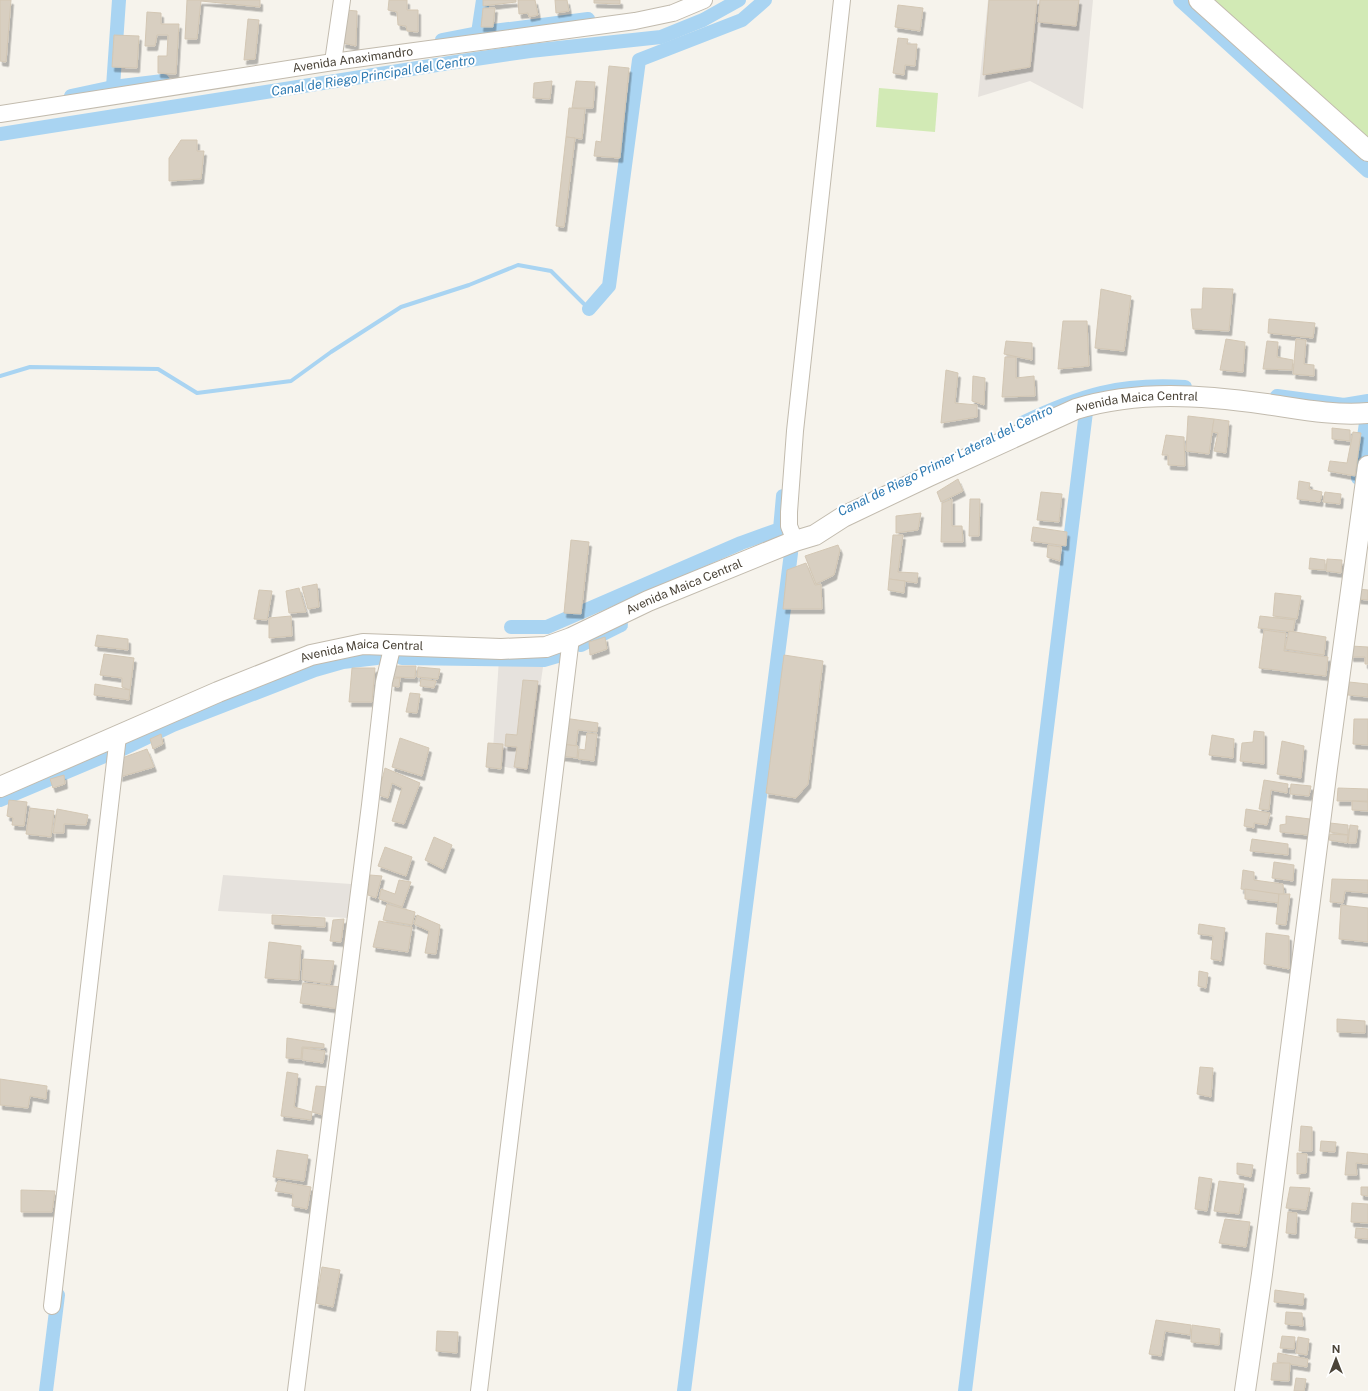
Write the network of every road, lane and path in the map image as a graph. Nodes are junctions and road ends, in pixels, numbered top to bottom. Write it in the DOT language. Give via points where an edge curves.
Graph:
graph roads {
  1 [pos="342,0"];
  2 [pos="704,0"];
  3 [pos="842,0"];
  4 [pos="1199,0"];
  5 [pos="333,62"];
  6 [pos="0,114"];
  7 [pos="1368,151"];
  8 [pos="1368,413"];
  9 [pos="1368,466"];
  10 [pos="795,540"];
  11 [pos="571,638"];
  12 [pos="393,644"];
  13 [pos="118,736"];
  14 [pos="0,787"];
  15 [pos="52,1306"];
  16 [pos="296,1391"];
  17 [pos="479,1391"];
  18 [pos="1245,1391"];
  1 -- 5 [label="street"];
  2 -- 5 [label="street, Avenida Anaximandro" via="673,13 634,21"];
  3 -- 10 [label="street" via="795,431 789,526"];
  4 -- 7 [label="street"];
  5 -- 6 [label="street, Avenida Anaximandro"];
  8 -- 10 [label="street, Avenida Maica Central" via="1345,415 1229,399 1176,395 1123,398 1096,403 1076,409 929,476 843,517 815,535"];
  9 -- 18 [label="street"];
  10 -- 11 [label="street, Avenida Maica Central" via="648,601"];
  11 -- 12 [label="street, Avenida Maica Central" via="546,647 526,649"];
  11 -- 17 [label="street"];
  12 -- 13 [label="street, Avenida Maica Central" via="362,644 311,654"];
  12 -- 16 [label="street" via="384,682"];
  13 -- 14 [label="street, Avenida Maica Central"];
  13 -- 15 [label="street"];
}
